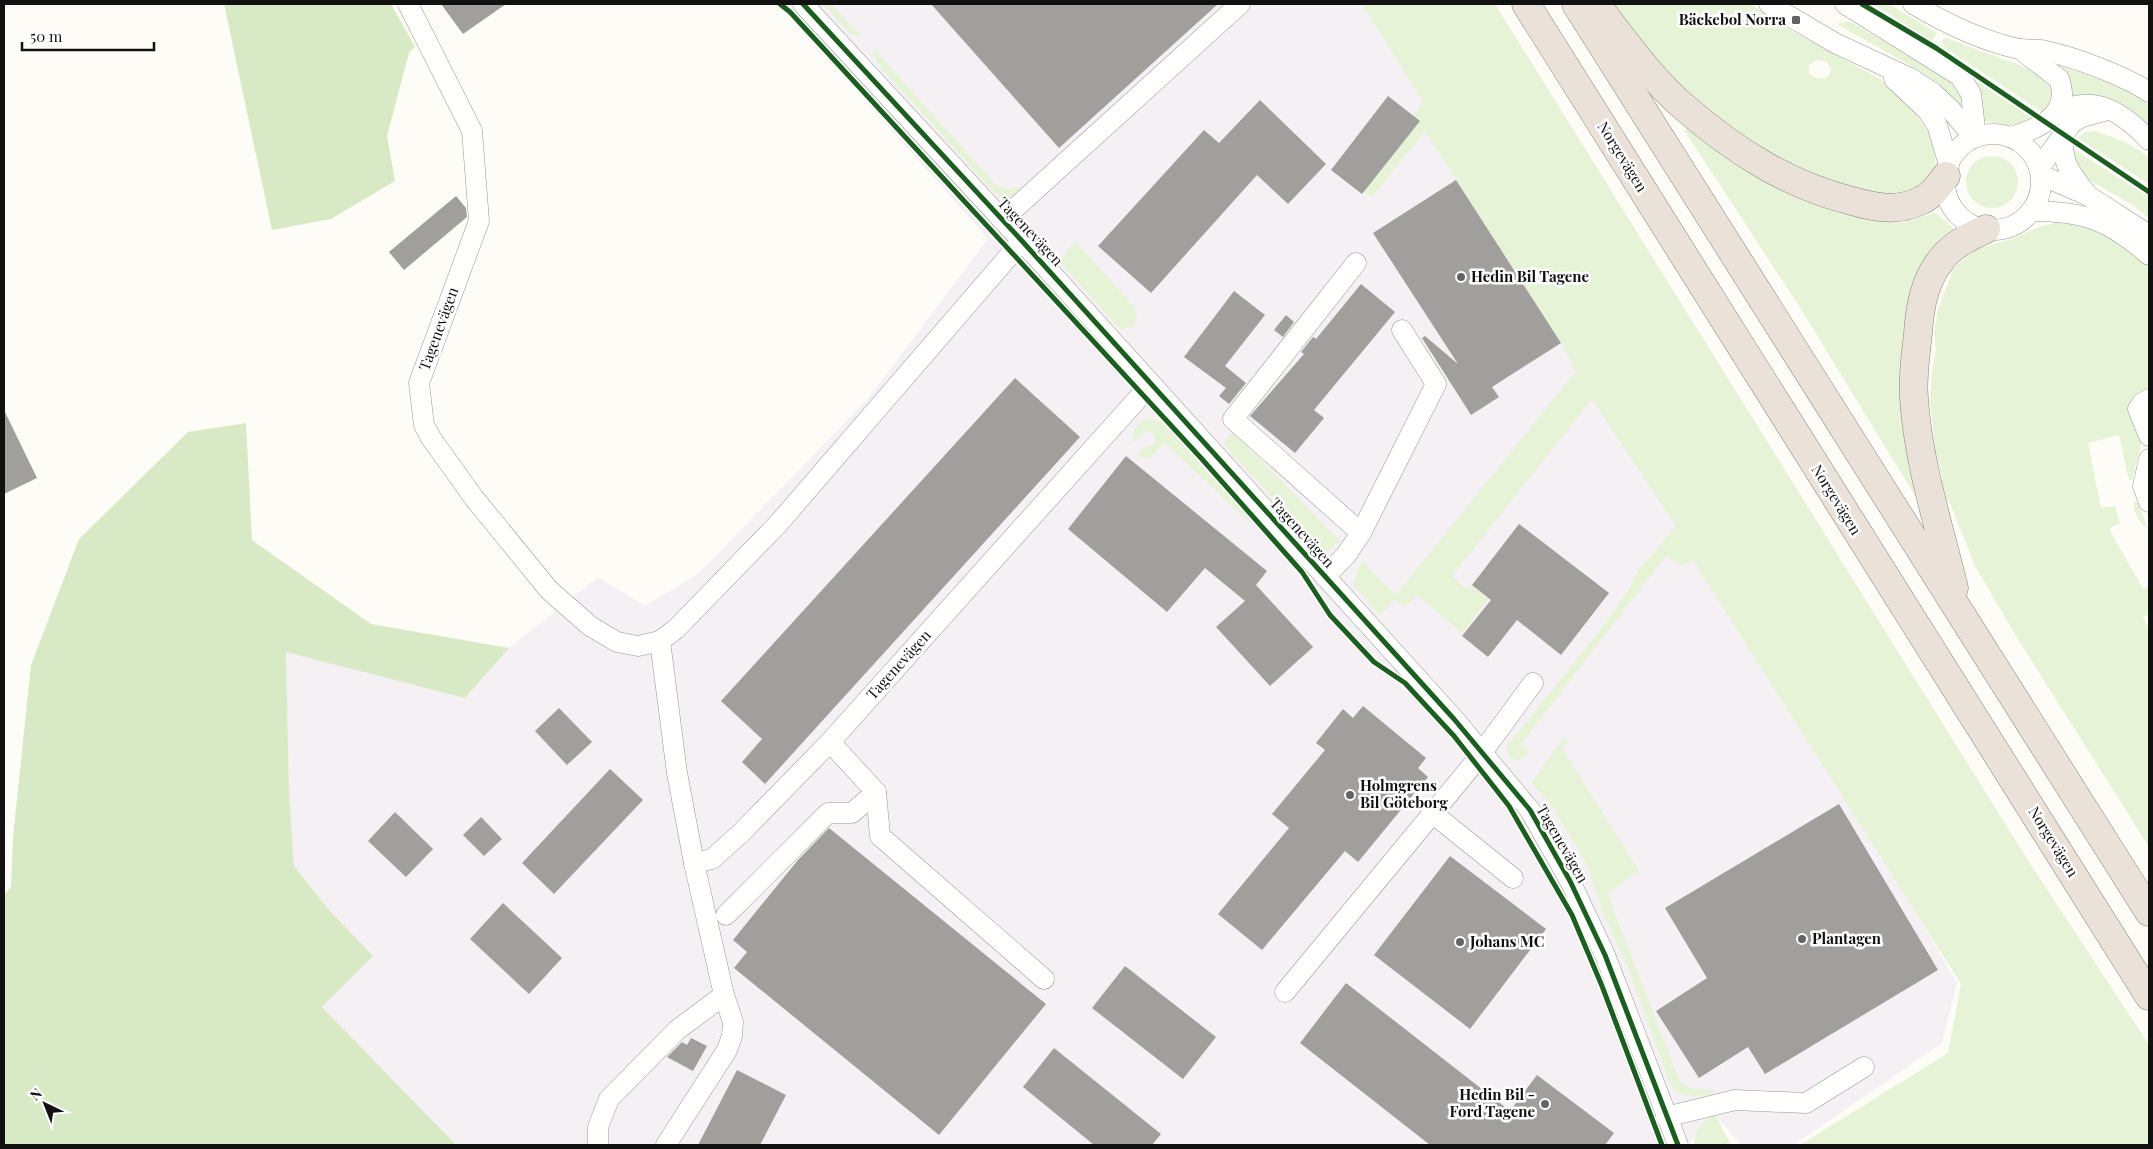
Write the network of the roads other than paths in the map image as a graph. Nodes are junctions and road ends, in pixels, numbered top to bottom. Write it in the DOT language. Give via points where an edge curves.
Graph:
graph roads {
  1 [pos="408,4"];
  2 [pos="803,4"];
  3 [pos="1240,4"];
  4 [pos="1526,4"];
  5 [pos="1576,4"];
  6 [pos="1596,4"];
  7 [pos="1769,4"];
  8 [pos="1845,4"];
  9 [pos="1913,4"];
  10 [pos="2020,49"];
  11 [pos="1878,64"];
  12 [pos="2149,92"];
  13 [pos="2110,110"];
  14 [pos="2057,112"];
  15 [pos="2064,134"];
  16 [pos="2010,137"];
  17 [pos="1975,138"];
  18 [pos="2149,140"];
  19 [pos="1947,170"];
  20 [pos="2040,172"];
  21 [pos="2087,195"];
  22 [pos="2031,211"];
  23 [pos="1002,220"];
  24 [pos="1986,229"];
  25 [pos="2149,235"];
  26 [pos="1022,241"];
  27 [pos="2149,255"];
  28 [pos="1356,263"];
  29 [pos="1402,330"];
  30 [pos="1151,384"];
  31 [pos="2149,399"];
  32 [pos="2149,436"];
  33 [pos="2149,459"];
  34 [pos="2149,502"];
  35 [pos="1361,533"];
  36 [pos="1325,577"];
  37 [pos="1961,614"];
  38 [pos="660,641"];
  39 [pos="1533,683"];
  40 [pos="830,742"];
  41 [pos="1482,752"];
  42 [pos="876,792"];
  43 [pos="1431,812"];
  44 [pos="694,862"];
  45 [pos="1513,878"];
  46 [pos="2149,912"];
  47 [pos="726,915"];
  48 [pos="1044,979"];
  49 [pos="1285,992"];
  50 [pos="724,995"];
  51 [pos="2149,996"];
  52 [pos="1864,1066"];
  53 [pos="1666,1117"];
  54 [pos="598,1145"];
  55 [pos="666,1145"];
  56 [pos="1678,1145"];
  1 -- 38 [label="street, Tagenevägen" via="472,131 479,221 419,383 424,425 474,498 549,590 590,626 617,642 638,646"];
  2 -- 23 [label="street, Tagenevägen"];
  3 -- 23 [label="street"];
  4 -- 51 [label="highway, Norgevägen"];
  5 -- 37 [label="highway"];
  6 -- 19 [label="highway" via="1683,107 1748,156 1778,174 1840,198 1874,207 1895,208 1924,200 1936,190"];
  7 -- 11 [label="street"];
  8 -- 17 [label="street" via="1960,76 1971,94"];
  9 -- 10 [label="street" via="1968,32"];
  10 -- 12 [label="street" via="2046,51 2071,59"];
  10 -- 14 [label="street" via="2059,79 2063,100"];
  11 -- 17 [label="street" via="1910,78 1933,93"];
  11 -- 19 [label="street" via="1928,112 1937,125"];
  13 -- 14 [label="street" via="2096,104 2081,104"];
  13 -- 15 [label="street" via="2082,116"];
  13 -- 18 [label="street" via="2128,119"];
  14 -- 16 [label="street" via="2028,132"];
  15 -- 20 [label="street"];
  15 -- 21 [label="street" via="2062,150 2069,172"];
  16 -- 17 [label="street" via="1993,134"];
  16 -- 20 [label="street" via="2025,146"];
  17 -- 19 [label="street" via="1958,149"];
  19 -- 24 [label="street" via="1948,196 1956,212 1970,223"];
  20 -- 21 [label="street"];
  20 -- 22 [label="street" via="2040,194"];
  21 -- 25 [label="street"];
  22 -- 24 [label="street" via="2011,226"];
  22 -- 27 [label="street" via="2064,211 2091,217 2113,228"];
  23 -- 26 [label="street, Tagenevägen"];
  24 -- 37 [label="highway" via="1955,246 1934,271 1922,301 1915,356 1914,397 1919,437"];
  26 -- 30 [label="street, Tagenevägen"];
  26 -- 38 [label="street, Tagenevägen" via="778,524"];
  28 -- 35 [label="street" via="1233,419"];
  29 -- 35 [label="street" via="1436,384"];
  30 -- 36 [label="street, Tagenevägen"];
  30 -- 40 [label="street, Tagenevägen"];
  31 -- 32 [label="street" via="2138,409"];
  33 -- 34 [label="street" via="2143,486"];
  35 -- 36 [label="street"];
  36 -- 41 [label="street, Tagenevägen"];
  37 -- 46 [label="highway"];
  38 -- 44 [label="street" via="677,773"];
  39 -- 41 [label="street"];
  40 -- 42 [label="street"];
  40 -- 44 [label="street, Tagenevägen" via="712,859"];
  41 -- 43 [label="street"];
  41 -- 53 [label="street, Tagenevägen" via="1530,810 1570,881 1605,955"];
  42 -- 47 [label="street" via="852,812 828,813"];
  42 -- 48 [label="street" via="880,836"];
  43 -- 45 [label="street"];
  43 -- 49 [label="street"];
  44 -- 50 [label="street"];
  50 -- 54 [label="street" via="677,1030 609,1099 598,1127"];
  50 -- 55 [label="street" via="732,1022 727,1050"];
  52 -- 53 [label="street" via="1806,1103 1735,1100"];
  53 -- 56 [label="street, Tagenevägen"];
}
